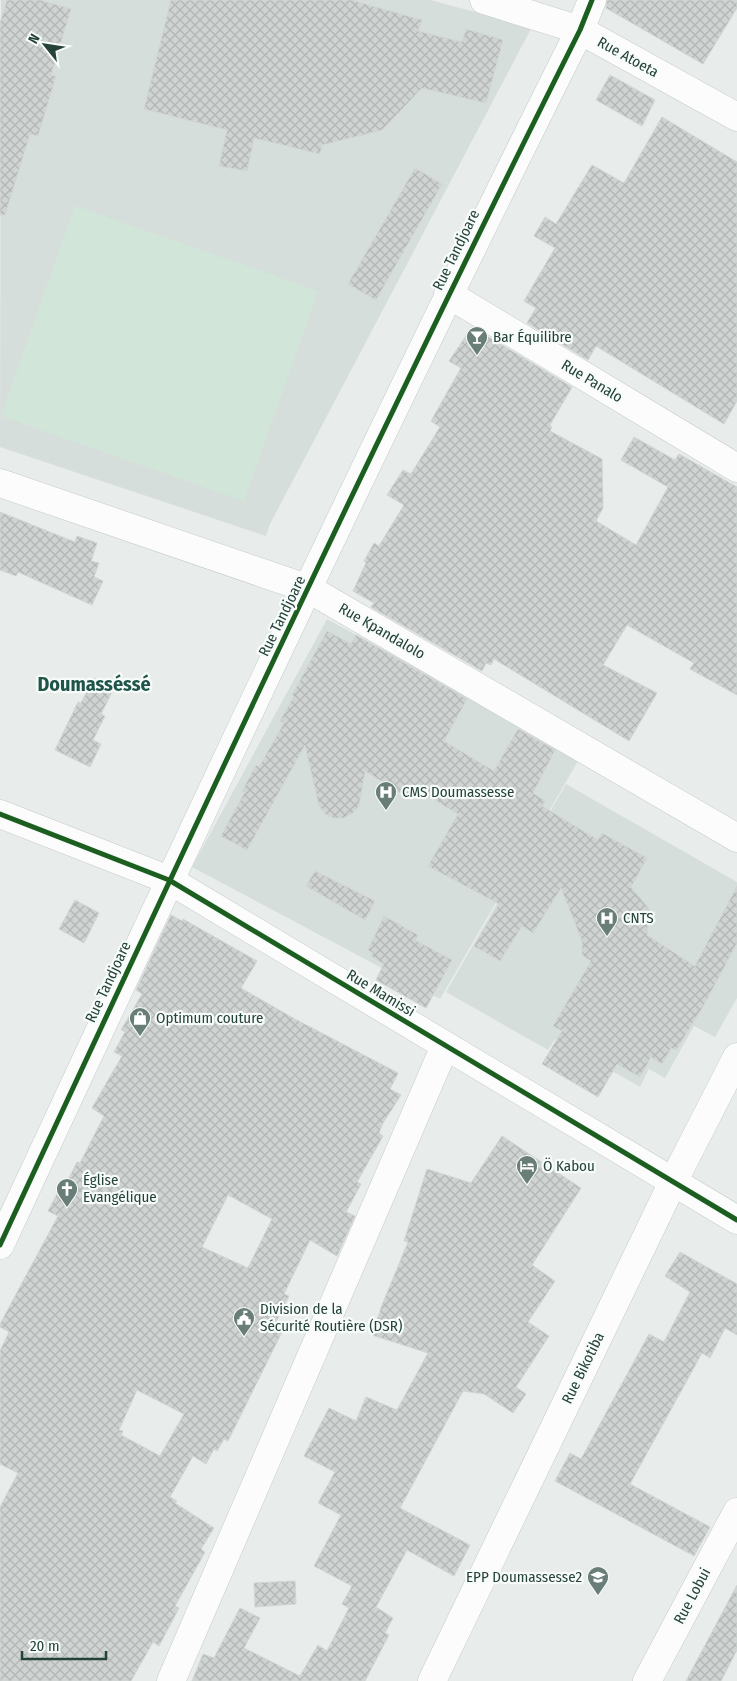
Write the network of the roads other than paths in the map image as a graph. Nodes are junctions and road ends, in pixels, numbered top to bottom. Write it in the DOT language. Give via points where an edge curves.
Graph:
graph roads {
  1 [pos="484,0"];
  2 [pos="592,0"];
  3 [pos="580,30"];
  4 [pos="737,117"];
  5 [pos="448,294"];
  6 [pos="737,468"];
  7 [pos="0,483"];
  8 [pos="309,589"];
  9 [pos="0,814"];
  10 [pos="737,838"];
  11 [pos="169,880"];
  12 [pos="445,1046"];
  13 [pos="737,1057"];
  14 [pos="673,1182"];
  15 [pos="737,1220"];
  16 [pos="0,1245"];
  17 [pos="737,1512"];
  18 [pos="170,1681"];
  19 [pos="432,1681"];
  20 [pos="647,1681"];
  1 -- 3 [label="street, Rue Atoeta"];
  2 -- 3 [label="street, Rue Tandjoare"];
  3 -- 4 [label="street, Rue Atoeta"];
  3 -- 5 [label="street, Rue Tandjoare"];
  5 -- 6 [label="street, Rue Panalo"];
  5 -- 8 [label="street, Rue Tandjoare"];
  7 -- 8 [label="street, Rue Kpandalolo"];
  8 -- 10 [label="street, Rue Kpandalolo"];
  8 -- 11 [label="street, Rue Tandjoare"];
  9 -- 11 [label="street, Rue Mamissi"];
  11 -- 12 [label="street, Rue Mamissi"];
  11 -- 16 [label="street, Rue Tandjoare"];
  12 -- 14 [label="street, Rue Mamissi"];
  12 -- 18 [label="street"];
  13 -- 14 [label="street, Rue Bikotiba"];
  14 -- 15 [label="street, Rue Mamissi"];
  14 -- 19 [label="street, Rue Bikotiba"];
  17 -- 20 [label="street, Rue Lobui"];
}
